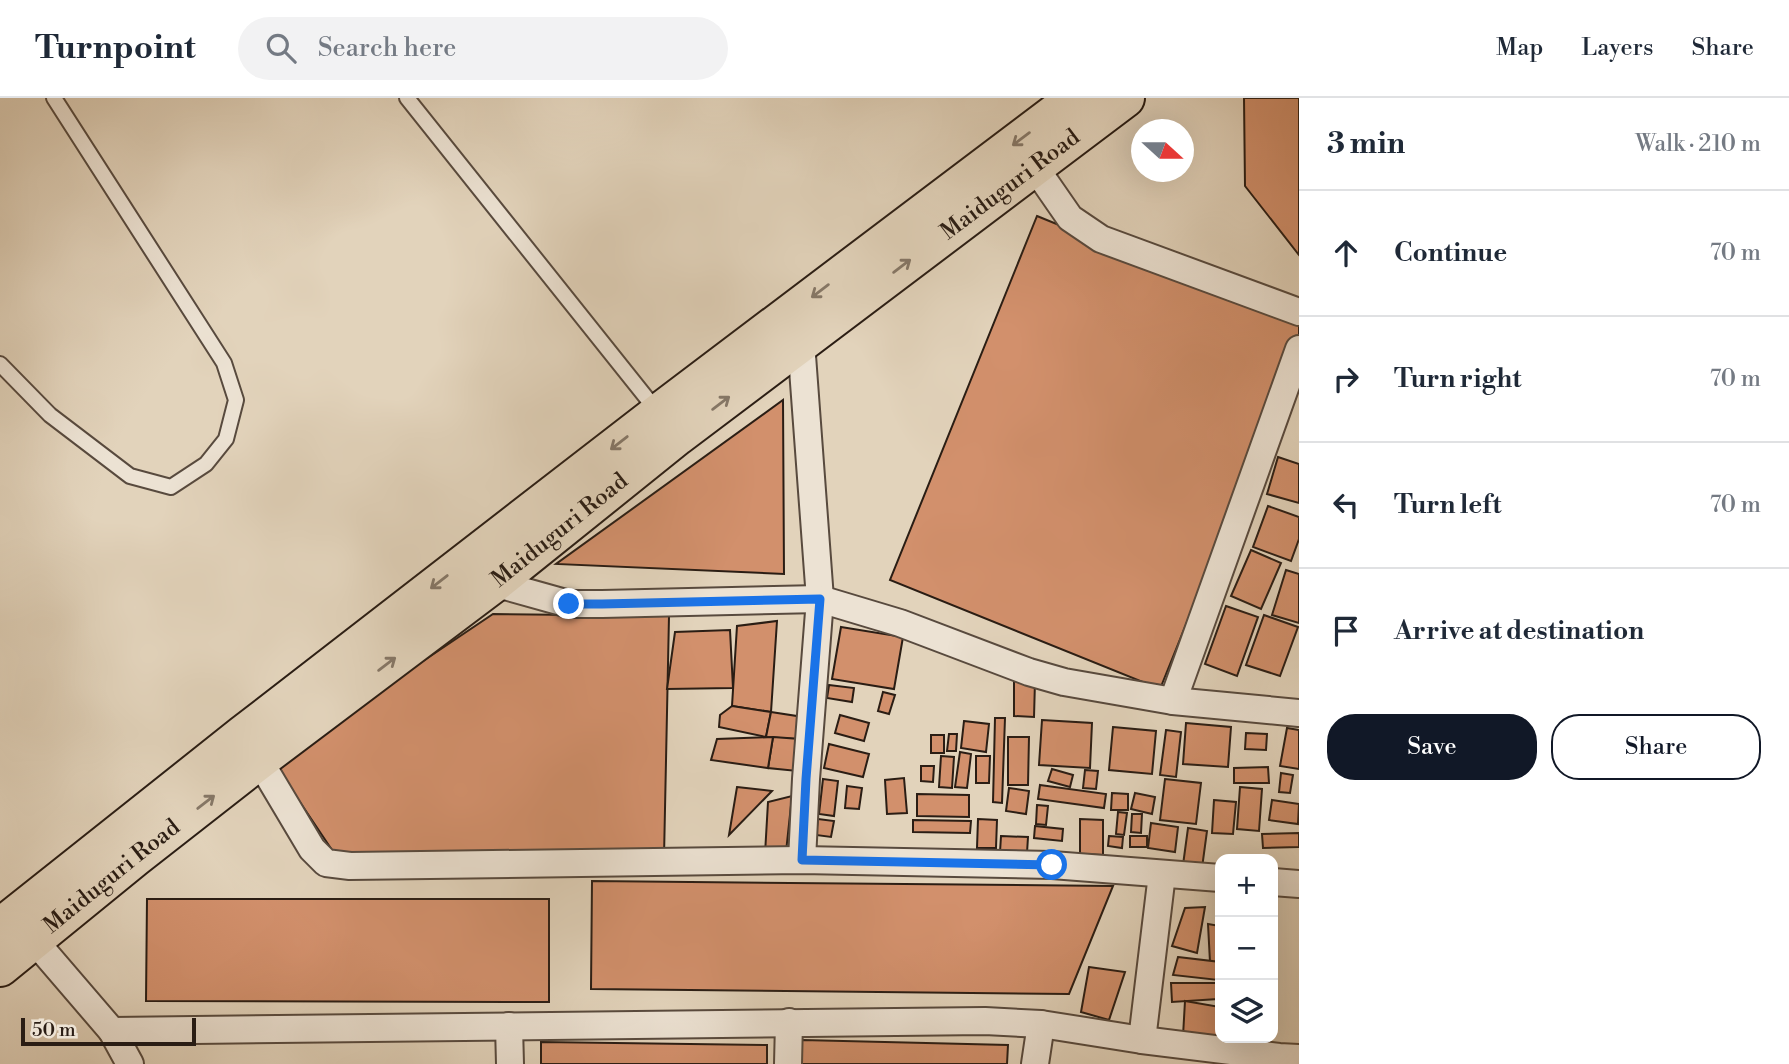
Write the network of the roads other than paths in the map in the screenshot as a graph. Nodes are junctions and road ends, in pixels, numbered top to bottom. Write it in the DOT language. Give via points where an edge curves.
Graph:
graph roads {
  1 [pos="54,98"];
  2 [pos="407,98"];
  3 [pos="1076,98"];
  4 [pos="1125,98"];
  5 [pos="1034,166"];
  6 [pos="1299,312"];
  7 [pos="801,342"];
  8 [pos="1299,349"];
  9 [pos="0,364"];
  10 [pos="668,425"];
  11 [pos="494,583"];
  12 [pos="820,599"];
  13 [pos="1173,701"];
  14 [pos="1299,713"];
  15 [pos="259,760"];
  16 [pos="802,860"];
  17 [pos="1162,874"];
  18 [pos="1215,878"];
  19 [pos="1278,882"];
  20 [pos="1299,884"];
  21 [pos="9,929"];
  22 [pos="0,967"];
  23 [pos="789,1022"];
  24 [pos="1041,1024"];
  25 [pos="509,1026"];
  26 [pos="112,1031"];
  27 [pos="1142,1040"];
  28 [pos="1299,1058"];
  29 [pos="130,1064"];
  30 [pos="510,1064"];
  31 [pos="788,1064"];
  32 [pos="1035,1064"];
  1 -- 9 [label="lane" via="224,363 236,400 226,439 206,464 171,486 130,476 50,415"];
  2 -- 10 [label="lane"];
  3 -- 10 [label="highway, Maiduguri Road, one-way"];
  4 -- 5 [label="highway, Maiduguri Road"];
  5 -- 6 [label="street" via="1070,218 1101,239"];
  7 -- 5 [label="highway, Maiduguri Road, one-way"];
  10 -- 7 [label="highway, Maiduguri Road, one-way"];
  7 -- 12 [label="street"];
  8 -- 13 [label="street"];
  10 -- 11 [label="highway, Maiduguri Road"];
  10 -- 21 [label="highway, Maiduguri Road, one-way" via="253,726"];
  11 -- 12 [label="street" via="569,604"];
  15 -- 11 [label="highway, Maiduguri Road, one-way"];
  12 -- 13 [label="street" via="900,623 1029,672"];
  12 -- 16 [label="street"];
  13 -- 14 [label="street"];
  15 -- 16 [label="street" via="312,849 326,863"];
  21 -- 15 [label="highway, Maiduguri Road, one-way"];
  16 -- 17 [label="street" via="1052,865"];
  17 -- 18 [label="street"];
  17 -- 27 [label="street"];
  19 -- 20 [label="street"];
  21 -- 22 [label="highway, Maiduguri Road"];
  21 -- 26 [label="street"];
  23 -- 24 [label="street" via="985,1020"];
  23 -- 25 [label="street"];
  23 -- 31 [label="street"];
  24 -- 27 [label="street"];
  24 -- 32 [label="street"];
  25 -- 26 [label="street"];
  25 -- 30 [label="street"];
  26 -- 29 [label="street"];
  27 -- 28 [label="street"];
}
